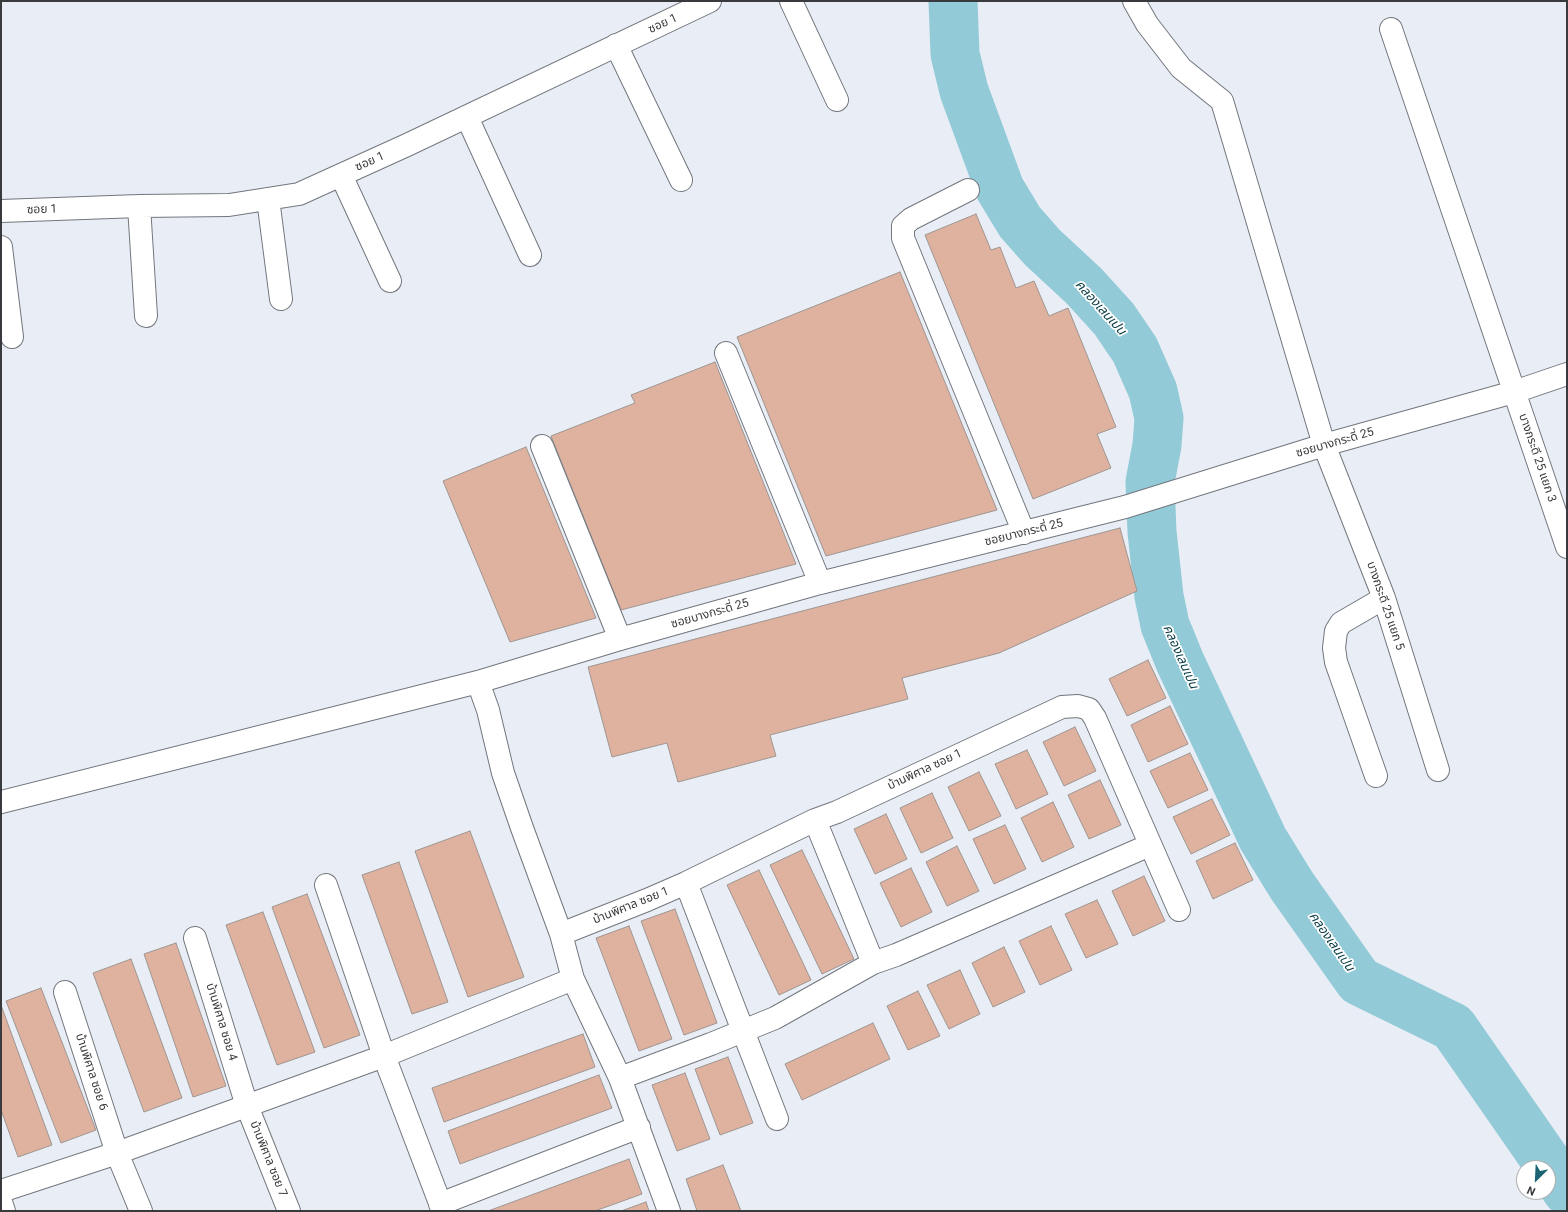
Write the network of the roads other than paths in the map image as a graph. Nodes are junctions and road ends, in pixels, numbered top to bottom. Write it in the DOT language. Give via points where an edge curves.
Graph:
graph roads {
  1 [pos="710,1"];
  2 [pos="792,1"];
  3 [pos="1134,1"];
  4 [pos="1392,28"];
  5 [pos="616,45"];
  6 [pos="837,100"];
  7 [pos="467,116"];
  8 [pos="341,175"];
  9 [pos="681,180"];
  10 [pos="968,190"];
  11 [pos="268,199"];
  12 [pos="139,206"];
  13 [pos="1,211"];
  14 [pos="1,247"];
  15 [pos="530,255"];
  16 [pos="390,282"];
  17 [pos="281,298"];
  18 [pos="146,316"];
  19 [pos="12,337"];
  20 [pos="726,353"];
  21 [pos="1567,374"];
  22 [pos="1514,392"];
  23 [pos="1324,445"];
  24 [pos="542,446"];
  25 [pos="1024,533"];
  26 [pos="1567,547"];
  27 [pos="820,583"];
  28 [pos="1384,598"];
  29 [pos="620,639"];
  30 [pos="478,682"];
  31 [pos="1438,770"];
  32 [pos="1376,776"];
  33 [pos="1,802"];
  34 [pos="815,820"];
  35 [pos="1150,846"];
  36 [pos="686,883"];
  37 [pos="326,885"];
  38 [pos="1179,910"];
  39 [pos="561,934"];
  40 [pos="195,938"];
  41 [pos="873,964"];
  42 [pos="573,979"];
  43 [pos="65,992"];
  44 [pos="744,1031"];
  45 [pos="384,1056"];
  46 [pos="620,1078"];
  47 [pos="247,1106"];
  48 [pos="777,1119"];
  49 [pos="639,1127"];
  50 [pos="117,1153"];
  51 [pos="1,1191"];
  52 [pos="1,1202"];
  53 [pos="441,1207"];
  54 [pos="4,1211"];
  55 [pos="141,1211"];
  56 [pos="289,1211"];
  57 [pos="669,1211"];
  1 -- 5 [label="street, ซอย 1"];
  2 -- 6 [label="street"];
  3 -- 23 [label="street, บางกระดี 25 แยก 5" via="1147,24 1182,68 1222,101"];
  4 -- 22 [label="street, บางกระดี 25 แยก 3"];
  5 -- 7 [label="street, ซอย 1"];
  5 -- 9 [label="street"];
  7 -- 8 [label="street, ซอย 1"];
  7 -- 15 [label="street"];
  8 -- 11 [label="street, ซอย 1" via="299,194"];
  8 -- 16 [label="street"];
  10 -- 25 [label="street" via="911,218 904,226 902,238"];
  11 -- 12 [label="street, ซอย 1" via="229,205"];
  11 -- 17 [label="street"];
  12 -- 13 [label="street, ซอย 1"];
  12 -- 18 [label="street"];
  14 -- 19 [label="street"];
  20 -- 27 [label="street"];
  21 -- 22 [label="street, ซอยบางกระดี่ 25"];
  22 -- 23 [label="street, ซอยบางกระดี่ 25"];
  22 -- 26 [label="street, บางกระดี 25 แยก 3"];
  23 -- 25 [label="street, ซอยบางกระดี่ 25" via="1125,507"];
  23 -- 28 [label="street, บางกระดี 25 แยก 5"];
  24 -- 29 [label="street"];
  25 -- 27 [label="street, ซอยบางกระดี่ 25"];
  27 -- 29 [label="street, ซอยบางกระดี่ 25"];
  28 -- 31 [label="street, บางกระดี 25 แยก 5"];
  28 -- 32 [label="street" via="1342,623 1336,631 1334,648 1336,662"];
  29 -- 30 [label="street, ซอยบางกระดี่ 25"];
  30 -- 33 [label="street, ซอยบางกระดี่ 25"];
  30 -- 39 [label="street" via="510,795"];
  34 -- 35 [label="street, บ้านพิศาล ซอย 1" via="1062,707 1078,706 1089,710 1096,718"];
  34 -- 36 [label="street, บ้านพิศาล ซอย 1"];
  34 -- 41 [label="street"];
  35 -- 38 [label="street, บ้านพิศาล ซอย 1"];
  35 -- 41 [label="street"];
  36 -- 39 [label="street, บ้านพิศาล ซอย 1"];
  36 -- 44 [label="street"];
  37 -- 45 [label="street"];
  39 -- 42 [label="street"];
  40 -- 47 [label="street, บ้านพิศาล ซอย 4"];
  41 -- 44 [label="street" via="775,1018"];
  42 -- 45 [label="street"];
  42 -- 46 [label="street"];
  43 -- 50 [label="street, บ้านพิศาล ซอย 6"];
  44 -- 46 [label="street"];
  44 -- 48 [label="street"];
  45 -- 47 [label="street"];
  45 -- 53 [label="street"];
  46 -- 49 [label="street"];
  47 -- 50 [label="street"];
  47 -- 56 [label="street, บ้านพิศาล ซอย 7"];
  49 -- 53 [label="street"];
  49 -- 57 [label="street"];
  50 -- 51 [label="street"];
  50 -- 55 [label="street, บ้านพิศาล ซอย 6"];
  52 -- 54 [label="street"];
}
